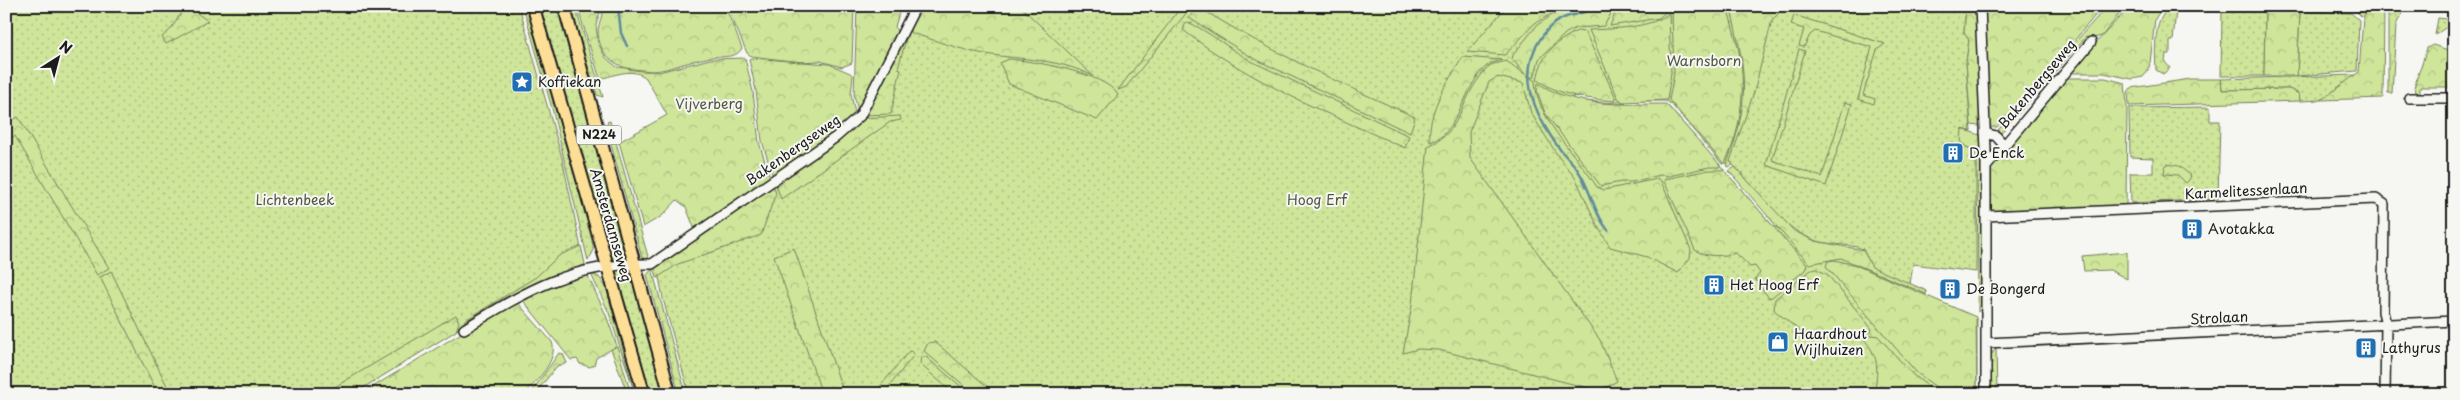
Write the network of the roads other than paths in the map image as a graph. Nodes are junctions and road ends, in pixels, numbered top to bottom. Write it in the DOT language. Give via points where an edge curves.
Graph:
graph roads {
  1 [pos="533,6"];
  2 [pos="564,6"];
  3 [pos="916,6"];
  4 [pos="1980,6"];
  5 [pos="2091,42"];
  6 [pos="2409,98"];
  7 [pos="2454,98"];
  8 [pos="1985,133"];
  9 [pos="2004,145"];
  10 [pos="1986,167"];
  11 [pos="1986,216"];
  12 [pos="634,263"];
  13 [pos="607,267"];
  14 [pos="2454,321"];
  15 [pos="2386,324"];
  16 [pos="464,329"];
  17 [pos="1986,343"];
  18 [pos="644,394"];
  19 [pos="670,394"];
  20 [pos="1986,394"];
  21 [pos="2385,394"];
  1 -- 13 [label="main road, Amsterdamseweg / N224"];
  2 -- 12 [label="main road, Amsterdamseweg / N224"];
  3 -- 12 [label="street, Bakenbergseweg" via="856,121 656,262"];
  4 -- 8 [label="street, Bakenbergseweg"];
  5 -- 9 [label="street, Bakenbergseweg"];
  6 -- 7 [label="street"];
  8 -- 9 [label="street, Bakenbergseweg" via="1996,136"];
  8 -- 10 [label="street, Bakenbergseweg"];
  9 -- 10 [label="street, Bakenbergseweg"];
  10 -- 11 [label="street, Bakenbergseweg"];
  11 -- 15 [label="street, Karmelitessenlaan" via="2376,198 2384,204 2383,312"];
  11 -- 17 [label="street, Bakenbergseweg"];
  12 -- 13 [label="street, Bakenbergseweg"];
  12 -- 19 [label="main road, Amsterdamseweg / N224"];
  13 -- 16 [label="street, Bakenbergseweg" via="588,269 539,285"];
  13 -- 18 [label="main road, Amsterdamseweg / N224"];
  14 -- 15 [label="street, Strolaan"];
  15 -- 17 [label="street, Strolaan"];
  15 -- 21 [label="street"];
  17 -- 20 [label="street, Bakenbergseweg"];
}
